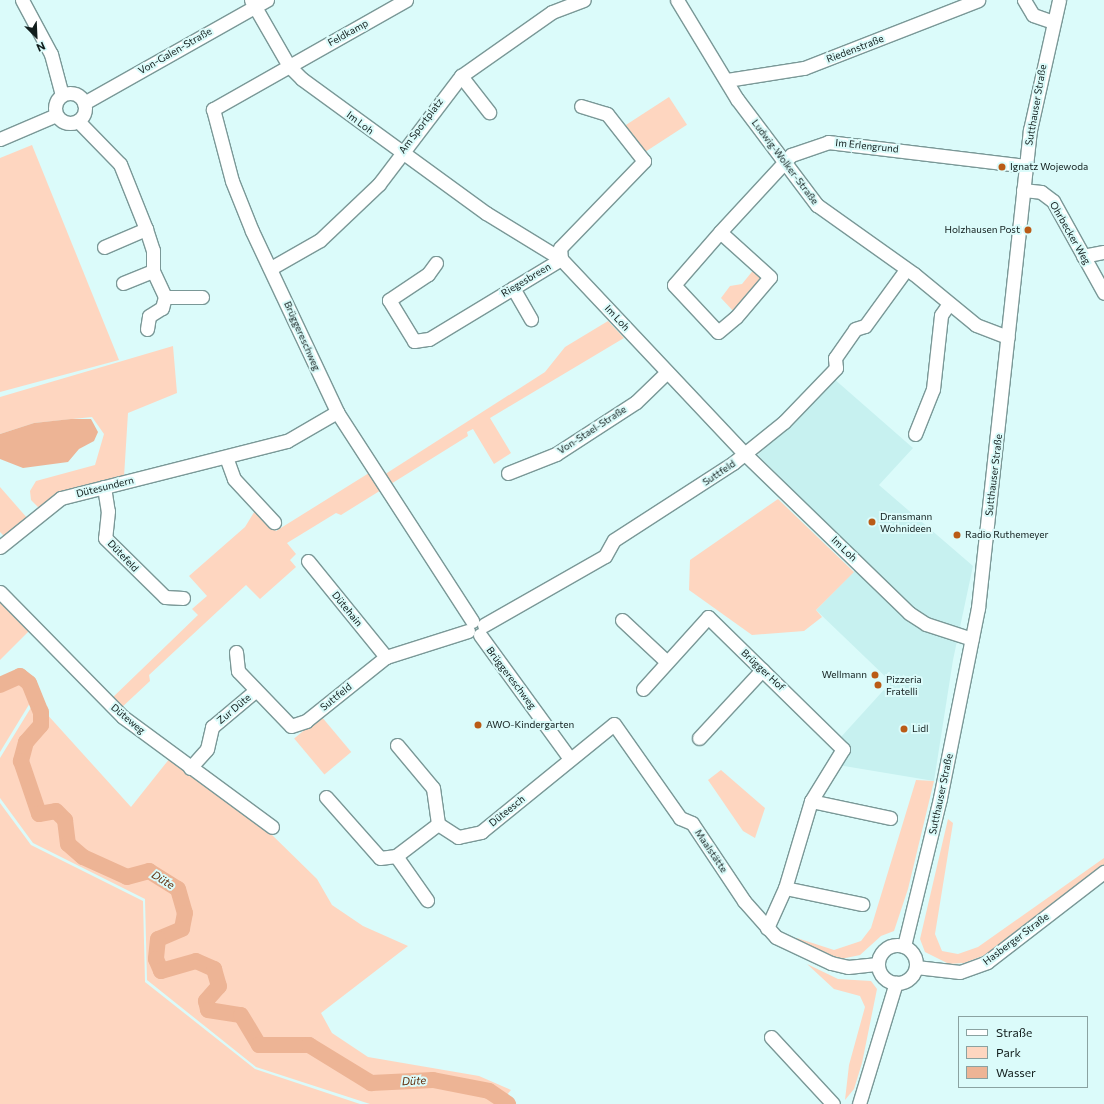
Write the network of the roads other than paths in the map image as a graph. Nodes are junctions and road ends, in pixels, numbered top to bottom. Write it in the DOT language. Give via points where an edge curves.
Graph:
graph roads {
  1 [pos="22,0"];
  2 [pos="267,0"];
  3 [pos="406,0"];
  4 [pos="584,0"];
  5 [pos="676,0"];
  6 [pos="978,0"];
  7 [pos="1024,0"];
  8 [pos="1059,0"];
  9 [pos="253,3"];
  10 [pos="1053,22"];
  11 [pos="289,66"];
  12 [pos="461,76"];
  13 [pos="727,80"];
  14 [pos="62,95"];
  15 [pos="84,103"];
  16 [pos="581,106"];
  17 [pos="489,112"];
  18 [pos="56,115"];
  19 [pos="78,121"];
  20 [pos="0,139"];
  21 [pos="401,153"];
  22 [pos="786,160"];
  23 [pos="1026,166"];
  24 [pos="1023,190"];
  25 [pos="146,229"];
  26 [pos="720,232"];
  27 [pos="104,247"];
  28 [pos="1104,252"];
  29 [pos="1083,256"];
  30 [pos="561,259"];
  31 [pos="436,263"];
  32 [pos="272,268"];
  33 [pos="153,271"];
  34 [pos="905,271"];
  35 [pos="123,283"];
  36 [pos="513,288"];
  37 [pos="1104,293"];
  38 [pos="202,296"];
  39 [pos="164,297"];
  40 [pos="948,305"];
  41 [pos="531,319"];
  42 [pos="147,329"];
  43 [pos="1008,337"];
  44 [pos="667,372"];
  45 [pos="337,412"];
  46 [pos="915,434"];
  47 [pos="745,454"];
  48 [pos="226,457"];
  49 [pos="508,473"];
  50 [pos="104,487"];
  51 [pos="274,522"];
  52 [pos="0,548"];
  53 [pos="308,561"];
  54 [pos="0,592"];
  55 [pos="183,598"];
  56 [pos="622,620"];
  57 [pos="476,628"];
  58 [pos="972,639"];
  59 [pos="236,652"];
  60 [pos="386,657"];
  61 [pos="666,661"];
  62 [pos="762,670"];
  63 [pos="643,689"];
  64 [pos="255,691"];
  65 [pos="699,738"];
  66 [pos="397,745"];
  67 [pos="570,760"];
  68 [pos="190,768"];
  69 [pos="326,797"];
  70 [pos="811,801"];
  71 [pos="890,818"];
  72 [pos="438,824"];
  73 [pos="272,827"];
  74 [pos="396,856"];
  75 [pos="1104,872"];
  76 [pos="785,888"];
  77 [pos="427,900"];
  78 [pos="862,904"];
  79 [pos="767,928"];
  80 [pos="904,946"];
  81 [pos="878,964"];
  82 [pos="916,967"];
  83 [pos="896,982"];
  84 [pos="770,1037"];
  85 [pos="833,1104"];
  86 [pos="860,1104"];
  1 -- 14 [label="street" via="51,54"];
  2 -- 9 [label="street, Von-Galen-Straße"];
  3 -- 11 [label="street, Feldkamp"];
  4 -- 12 [label="street, Am Sportplatz" via="546,15"];
  5 -- 13 [label="street, Ludwig-Wolker-Straße"];
  6 -- 13 [label="street, Riedenstraße" via="804,68"];
  7 -- 10 [label="street" via="1034,15"];
  8 -- 10 [label="street, Sutthauser Straße"];
  9 -- 11 [label="street, Im Loh"];
  9 -- 15 [label="street, Von-Galen-Straße"];
  10 -- 23 [label="street, Sutthauser Straße"];
  11 -- 21 [label="street, Im Loh"];
  11 -- 32 [label="street, Brüggereschweg" via="213,109 232,181"];
  12 -- 17 [label="street"];
  12 -- 21 [label="street, Am Sportplatz"];
  13 -- 22 [label="street, Ludwig-Wolker-Straße" via="737,99"];
  14 -- 15 [label="street" via="79,96"];
  14 -- 18 [label="street" via="57,101"];
  15 -- 19 [label="street" via="85,110"];
  16 -- 30 [label="street, Riegesbreen" via="607,114 644,161 560,248"];
  18 -- 19 [label="street" via="63,122"];
  18 -- 20 [label="street"];
  19 -- 25 [label="street" via="120,164"];
  21 -- 30 [label="street, Im Loh" via="486,213"];
  21 -- 32 [label="street, Am Sportplatz" via="379,184 320,240"];
  22 -- 23 [label="street, Im Erlengrund" via="810,146 828,142"];
  22 -- 26 [label="street, Im Erlengrund"];
  22 -- 34 [label="street, Ludwig-Wolker-Straße" via="817,205"];
  23 -- 24 [label="street, Sutthauser Straße"];
  24 -- 29 [label="street, Ohrbecker Weg" via="1041,192 1053,201"];
  24 -- 43 [label="street, Sutthauser Straße"];
  25 -- 27 [label="street"];
  25 -- 33 [label="street" via="152,250"];
  26 -- 26 [label="street, Im Erlengrund" via="770,278 736,317 718,332 674,285"];
  28 -- 29 [label="street"];
  29 -- 37 [label="street, Ohrbecker Weg"];
  30 -- 36 [label="street, Riegesbreen"];
  30 -- 44 [label="street, Im Loh"];
  31 -- 36 [label="street, Riegesbreen" via="428,274 389,300 414,341 429,339"];
  32 -- 45 [label="street, Brüggereschweg"];
  33 -- 35 [label="street"];
  33 -- 39 [label="street"];
  34 -- 40 [label="street, Ludwig-Wolker-Straße" via="914,274"];
  34 -- 47 [label="street, Suttfeld" via="865,326 855,329 835,358 836,368 810,399"];
  36 -- 41 [label="street"];
  38 -- 39 [label="street"];
  39 -- 42 [label="street" via="162,308 149,316"];
  40 -- 43 [label="street, Ludwig-Wolker-Straße" via="990,333"];
  40 -- 46 [label="street" via="941,314 933,389"];
  43 -- 58 [label="street, Sutthauser Straße"];
  44 -- 47 [label="street, Im Loh"];
  44 -- 49 [label="street, Von-Stael-Straße" via="636,402 556,454"];
  45 -- 48 [label="street, Dütesundern" via="287,441"];
  45 -- 57 [label="street, Brüggereschweg"];
  47 -- 57 [label="street, Suttfeld" via="614,540 599,559"];
  47 -- 58 [label="street, Im Loh" via="909,613 926,624"];
  48 -- 50 [label="street, Dütesundern"];
  48 -- 51 [label="street" via="234,479"];
  50 -- 52 [label="street, Dütesundern" via="60,498"];
  50 -- 55 [label="street, Dütefeld" via="108,511 105,538 165,597"];
  53 -- 60 [label="street, Dütehain"];
  54 -- 68 [label="street, Düteweg" via="123,717"];
  56 -- 61 [label="street"];
  57 -- 60 [label="street, Suttfeld"];
  57 -- 67 [label="street, Brüggereschweg"];
  58 -- 80 [label="street, Sutthauser Straße" via="940,798"];
  59 -- 64 [label="street, Suttfeld" via="238,671"];
  60 -- 64 [label="street, Suttfeld" via="306,721 291,726"];
  61 -- 62 [label="street, Brügger Hof" via="708,617"];
  61 -- 63 [label="street, Brügger Hof"];
  62 -- 65 [label="street"];
  62 -- 70 [label="street, Brügger Hof" via="843,749"];
  64 -- 68 [label="street, Zur Düte" via="212,727 207,750"];
  66 -- 72 [label="street" via="433,788"];
  67 -- 72 [label="street, Düteesch" via="481,832 458,837"];
  67 -- 79 [label="street, Maalstätte" via="614,724 680,818 692,823 744,901"];
  68 -- 73 [label="street, Düteweg"];
  69 -- 74 [label="street" via="380,858"];
  70 -- 71 [label="street"];
  70 -- 76 [label="street, Brügger Hof"];
  72 -- 74 [label="street"];
  74 -- 77 [label="street"];
  75 -- 82 [label="street, Hasberger Straße" via="987,962 960,972"];
  76 -- 78 [label="street"];
  76 -- 79 [label="street, Brügger Hof"];
  79 -- 81 [label="street, Maalstätte" via="776,937 831,963 848,967"];
  80 -- 81 [label="street" via="886,948"];
  80 -- 82 [label="street" via="915,957"];
  81 -- 83 [label="street" via="882,975"];
  82 -- 83 [label="street" via="906,980"];
  83 -- 86 [label="street"];
  84 -- 85 [label="street"];
}
